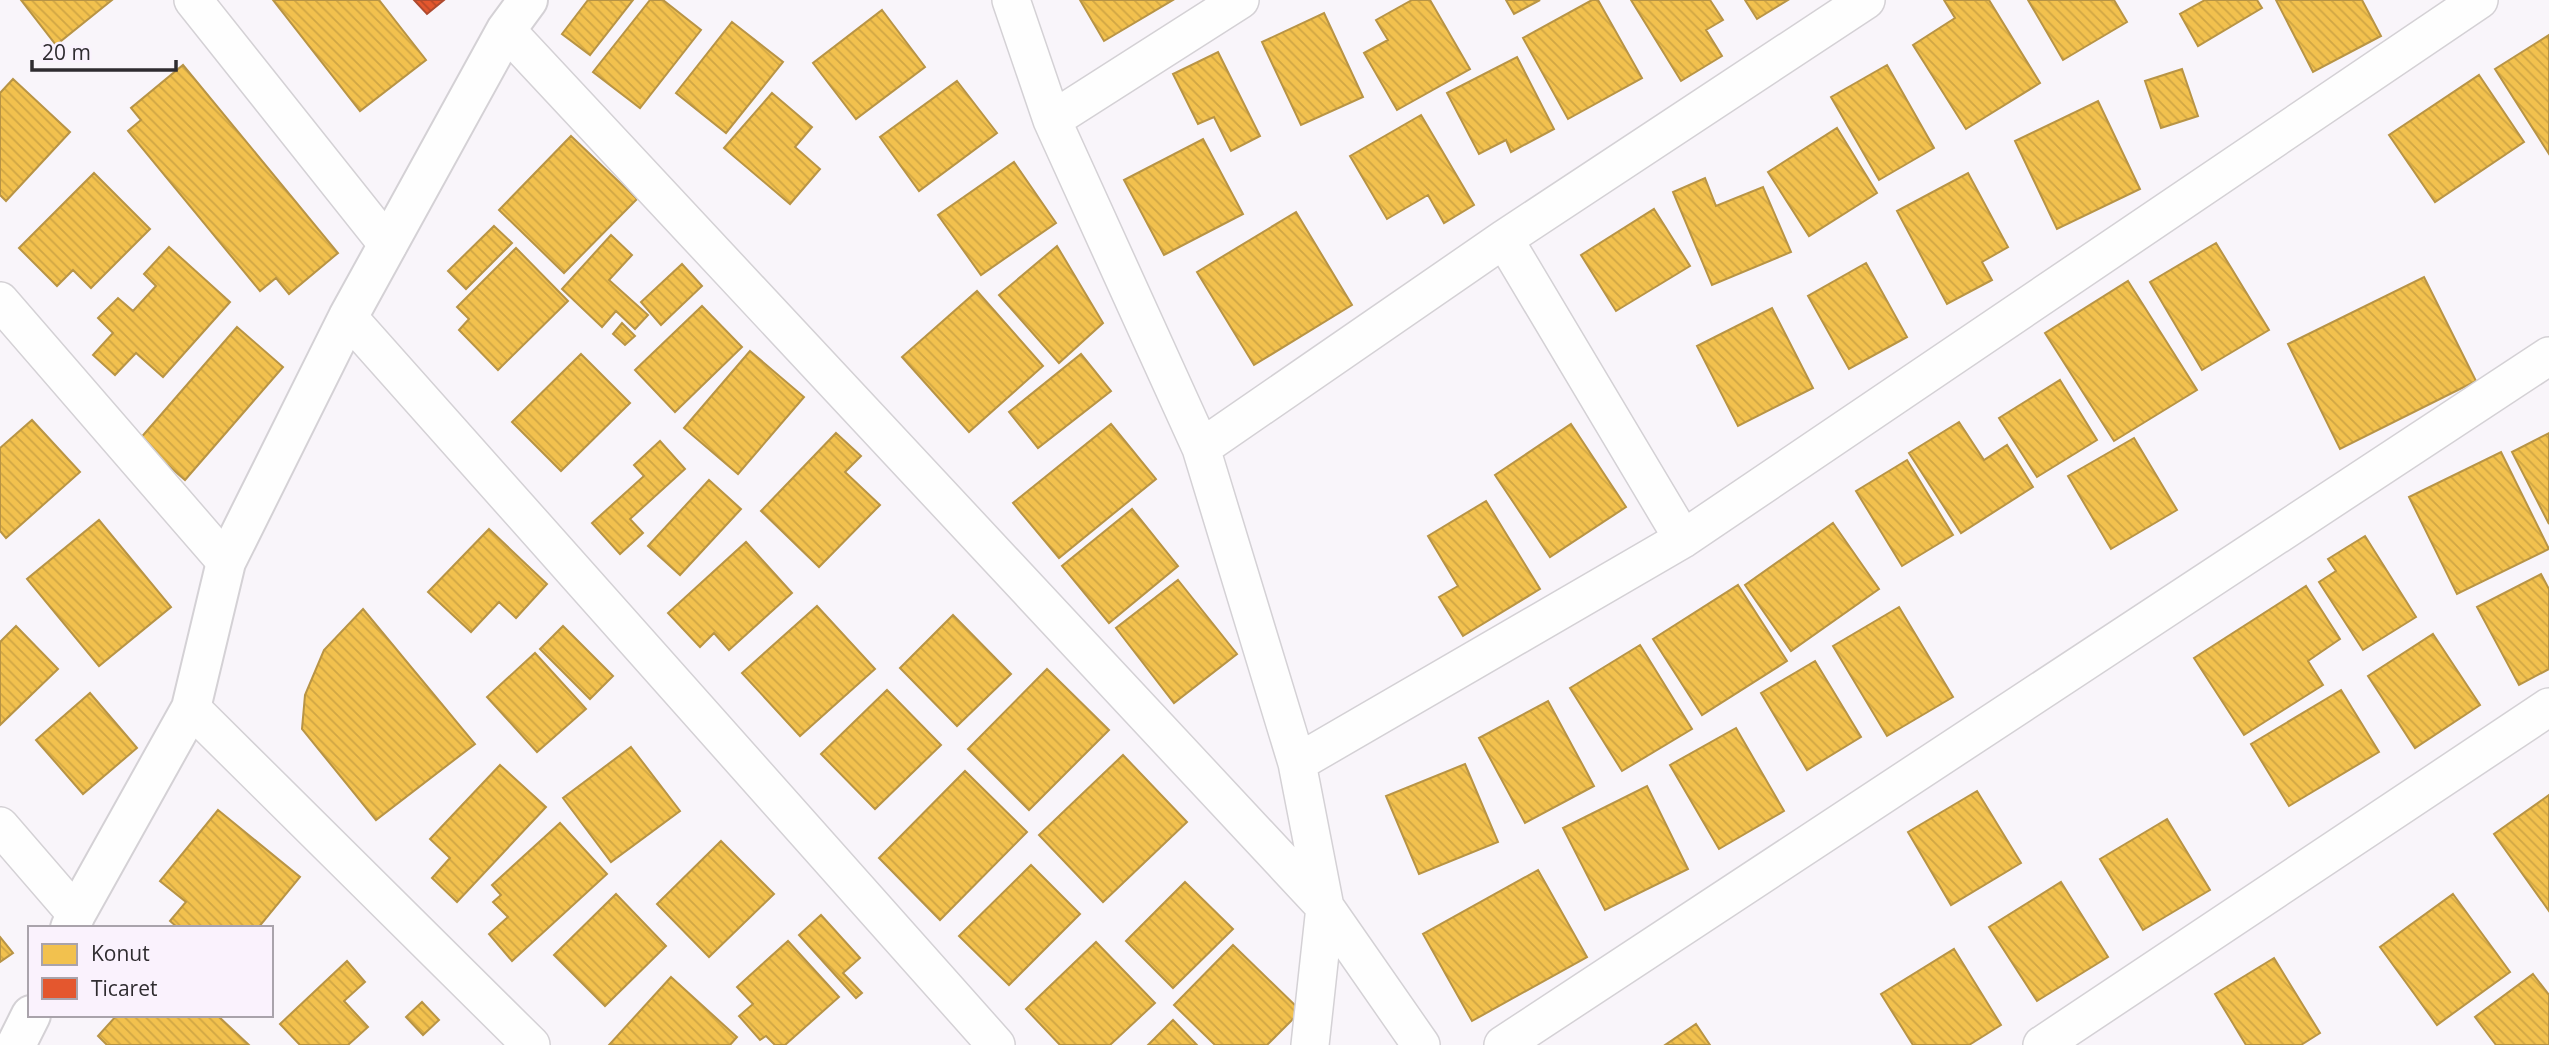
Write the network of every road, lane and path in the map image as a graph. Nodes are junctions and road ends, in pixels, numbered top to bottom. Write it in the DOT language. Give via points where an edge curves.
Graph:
graph roads {
  1 [pos="193,0"];
  2 [pos="1011,0"];
  3 [pos="1240,0"];
  4 [pos="1866,0"];
  5 [pos="2479,0"];
  6 [pos="517,15"];
  7 [pos="1052,121"];
  8 [pos="1504,239"];
  9 [pos="388,245"];
  10 [pos="0,301"];
  11 [pos="348,317"];
  12 [pos="2549,356"];
  13 [pos="1201,448"];
  14 [pos="1683,539"];
  15 [pos="226,562"];
  16 [pos="2549,707"];
  17 [pos="191,708"];
  18 [pos="1297,763"];
  19 [pos="0,826"];
  20 [pos="1325,907"];
  21 [pos="73,921"];
  22 [pos="531,1045"];
  23 [pos="996,1045"];
  24 [pos="1310,1045"];
  25 [pos="1422,1045"];
  26 [pos="1503,1045"];
  27 [pos="2042,1045"];
  1 -- 9 [label="street"];
  2 -- 7 [label="street"];
  3 -- 7 [label="street"];
  4 -- 8 [label="street"];
  5 -- 14 [label="street"];
  6 -- 9 [label="street"];
  6 -- 20 [label="street"];
  7 -- 13 [label="street"];
  8 -- 13 [label="street"];
  8 -- 14 [label="street"];
  9 -- 11 [label="street"];
  10 -- 15 [label="street"];
  11 -- 15 [label="street"];
  11 -- 23 [label="street"];
  12 -- 26 [label="street"];
  13 -- 18 [label="street"];
  14 -- 18 [label="street"];
  15 -- 17 [label="street"];
  16 -- 27 [label="street"];
  17 -- 21 [label="street"];
  17 -- 22 [label="street"];
  18 -- 20 [label="street"];
  19 -- 21 [label="street"];
  20 -- 24 [label="street"];
  20 -- 25 [label="street"];
}
